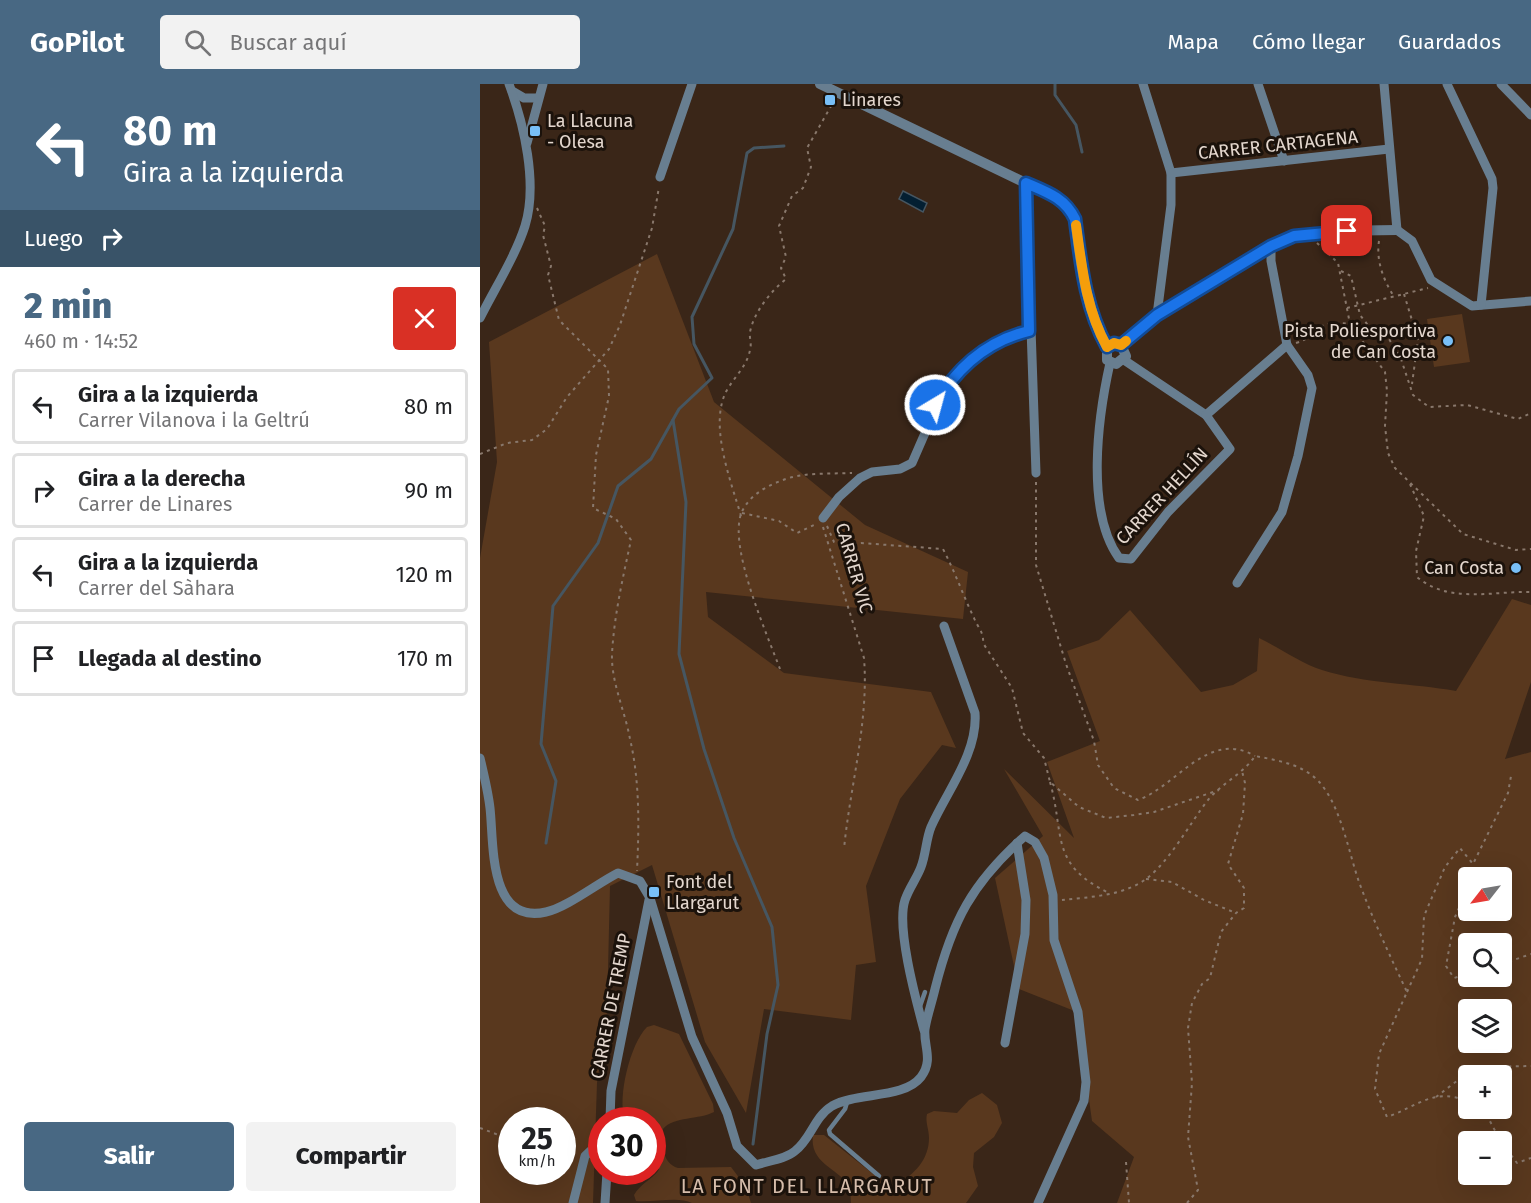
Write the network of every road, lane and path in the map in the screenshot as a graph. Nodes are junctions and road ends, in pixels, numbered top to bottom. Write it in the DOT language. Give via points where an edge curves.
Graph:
graph roads {
  1 [pos="543,84"];
  2 [pos="692,84"];
  3 [pos="820,84"];
  4 [pos="1143,84"];
  5 [pos="1258,84"];
  6 [pos="1384,84"];
  7 [pos="1447,84"];
  8 [pos="1501,84"];
  9 [pos="511,88"];
  10 [pos="839,93"];
  11 [pos="538,98"];
  12 [pos="1531,115"];
  13 [pos="527,146"];
  14 [pos="1389,149"];
  15 [pos="1284,161"];
  16 [pos="1171,173"];
  17 [pos="660,177"];
  18 [pos="1026,183"];
  19 [pos="529,200"];
  20 [pos="1383,230"];
  21 [pos="1397,230"];
  22 [pos="1305,234"];
  23 [pos="1271,246"];
  24 [pos="1340,270"];
  25 [pos="1435,283"];
  26 [pos="1404,294"];
  27 [pos="1394,295"];
  28 [pos="1531,301"];
  29 [pos="1360,304"];
  30 [pos="1481,305"];
  31 [pos="1347,308"];
  32 [pos="1157,315"];
  33 [pos="480,318"];
  34 [pos="1350,324"];
  35 [pos="1029,331"];
  36 [pos="1121,345"];
  37 [pos="1287,345"];
  38 [pos="1107,347"];
  39 [pos="600,360"];
  40 [pos="1124,360"];
  41 [pos="1110,363"];
  42 [pos="1411,387"];
  43 [pos="1531,413"];
  44 [pos="1206,415"];
  45 [pos="480,454"];
  46 [pos="872,472"];
  47 [pos="1036,473"];
  48 [pos="1409,483"];
  49 [pos="741,515"];
  50 [pos="823,518"];
  51 [pos="1531,549"];
  52 [pos="1237,583"];
  53 [pos="1531,592"];
  54 [pos="944,626"];
  55 [pos="780,669"];
  56 [pos="1255,756"];
  57 [pos="480,758"];
  58 [pos="1242,771"];
  59 [pos="1511,776"];
  60 [pos="1050,782"];
  61 [pos="1221,789"];
  62 [pos="1017,843"];
  63 [pos="844,849"];
  64 [pos="1473,864"];
  65 [pos="636,879"];
  66 [pos="1146,879"];
  67 [pos="1109,893"];
  68 [pos="650,898"];
  69 [pos="1053,901"];
  70 [pos="1458,910"];
  71 [pos="1236,913"];
  72 [pos="1531,954"];
  73 [pos="1512,961"];
  74 [pos="1458,977"];
  75 [pos="925,992"];
  76 [pos="1407,992"];
  77 [pos="919,1010"];
  78 [pos="924,1031"];
  79 [pos="1005,1043"];
  80 [pos="1531,1066"];
  81 [pos="1458,1097"];
  82 [pos="1435,1098"];
  83 [pos="848,1099"];
  84 [pos="610,1107"];
  85 [pos="480,1128"];
  86 [pos="498,1135"];
  87 [pos="588,1153"];
  88 [pos="1512,1156"];
  89 [pos="1531,1158"];
  90 [pos="1126,1162"];
  91 [pos="879,1176"];
  92 [pos="606,1185"];
  93 [pos="573,1203"];
  94 [pos="605,1203"];
  95 [pos="1038,1203"];
  96 [pos="1129,1203"];
  97 [pos="1187,1203"];
  1 -- 11 [label="street"];
  2 -- 17 [label="street"];
  3 -- 10 [label="street"];
  4 -- 16 [label="street"];
  5 -- 15 [label="street"];
  6 -- 14 [label="street"];
  7 -- 30 [label="street" via="1492,179"];
  8 -- 12 [label="street"];
  9 -- 11 [label="street" via="524,98"];
  9 -- 13 [label="street"];
  10 -- 18 [label="street"];
  10 -- 49 [label="path" via="807,148 811,167 779,226 786,257 781,268 786,279 760,309 750,332 751,349 740,374 726,391 720,423 723,455"];
  11 -- 13 [label="street"];
  13 -- 19 [label="street"];
  14 -- 15 [label="street, CARRER CARTAGENA"];
  14 -- 21 [label="street"];
  15 -- 16 [label="street, CARRER CARTAGENA"];
  16 -- 32 [label="street" via="1171,205"];
  17 -- 39 [label="path" via="652,228 620,325"];
  18 -- 35 [label="street"];
  18 -- 38 [label="street" via="1054,195 1071,210 1085,291 1097,330"];
  19 -- 33 [label="street" via="525,226"];
  19 -- 39 [label="path" via="541,211 545,226 543,235 551,266 548,275 559,320"];
  20 -- 21 [label="street"];
  20 -- 22 [label="street"];
  20 -- 27 [label="path" via="1378,254 1384,280"];
  21 -- 25 [label="street" via="1413,241"];
  22 -- 23 [label="street"];
  22 -- 24 [label="path" via="1332,255"];
  23 -- 32 [label="street"];
  23 -- 37 [label="street"];
  24 -- 29 [label="path" via="1351,276"];
  24 -- 31 [label="path"];
  25 -- 26 [label="path" via="1428,289"];
  25 -- 30 [label="street" via="1472,306"];
  26 -- 27 [label="path"];
  26 -- 42 [label="path" via="1418,340"];
  27 -- 29 [label="path"];
  28 -- 30 [label="street"];
  29 -- 31 [label="path"];
  29 -- 42 [label="path" via="1360,315 1371,328 1389,339"];
  31 -- 34 [label="path"];
  32 -- 36 [label="street"];
  34 -- 37 [label="path" via="1335,322 1318,327 1300,342"];
  34 -- 48 [label="path" via="1385,372 1388,453"];
  35 -- 46 [label="street, CARRER VIC" via="984,348 942,394 912,463 900,470"];
  35 -- 47 [label="street"];
  36 -- 38 [label="street"];
  36 -- 40 [label="street" via="1126,352"];
  37 -- 44 [label="street"];
  37 -- 52 [label="street" via="1308,375 1312,388 1298,456 1282,512"];
  38 -- 41 [label="street" via="1105,356"];
  39 -- 45 [label="path" via="567,397 547,429 532,440 507,443"];
  39 -- 65 [label="path" via="608,369 610,389 596,455 593,508 616,519 631,540 612,655 631,739 639,821"];
  40 -- 41 [label="street"];
  40 -- 44 [label="street, CARRER HELLÍN"];
  41 -- 44 [label="street, CARRER HELLÍN" via="1095,480 1110,545 1119,558 1131,559 1168,512 1230,449"];
  42 -- 43 [label="path" via="1413,395 1430,407 1467,405 1518,419"];
  46 -- 49 [label="path" via="785,479 756,492"];
  46 -- 50 [label="street, CARRER VIC" via="849,487"];
  47 -- 56 [label="path" via="1036,565 1094,741 1098,765 1110,783 1138,800 1151,795 1203,756 1234,748"];
  48 -- 51 [label="path" via="1463,534 1516,550"];
  48 -- 53 [label="path" via="1424,516 1416,551 1417,577 1427,585 1458,594"];
  49 -- 50 [label="path" via="779,521 797,533"];
  49 -- 55 [label="path" via="739,531 745,570"];
  50 -- 60 [label="path" via="834,542 842,545 943,549 984,635 983,643 1012,688 1023,734 1044,758"];
  50 -- 63 [label="path, CARRER VIC" via="866,675"];
  54 -- 77 [label="street" via="975,713 976,727 967,756 930,829 922,865 905,901 902,920"];
  56 -- 58 [label="path"];
  56 -- 76 [label="path" via="1288,762 1324,788"];
  57 -- 65 [label="street" via="496,880 504,897 517,909 546,912 618,873"];
  58 -- 61 [label="path"];
  58 -- 71 [label="path" via="1243,814 1228,864 1246,896 1244,908"];
  59 -- 64 [label="path" via="1508,794"];
  60 -- 61 [label="path" via="1079,807 1106,818 1154,812"];
  60 -- 67 [label="path" via="1056,826 1068,864 1086,881"];
  61 -- 66 [label="path"];
  62 -- 69 [label="street" via="1025,836 1035,842 1044,858"];
  62 -- 78 [label="street" via="972,893 956,921"];
  62 -- 79 [label="street" via="1026,900 1024,934"];
  64 -- 76 [label="path" via="1460,848 1445,867 1424,916 1422,959"];
  65 -- 68 [label="street"];
  66 -- 67 [label="path"];
  66 -- 71 [label="path" via="1172,882"];
  67 -- 69 [label="path"];
  68 -- 83 [label="street" via="692,1037 727,1113 737,1146 747,1157 756,1165 794,1152 819,1117"];
  68 -- 84 [label="street, CARRER DE TREMP"];
  69 -- 95 [label="street" via="1054,940 1077,1012 1086,1082 1084,1101"];
  70 -- 74 [label="path" via="1446,966 1454,978"];
  71 -- 97 [label="path" via="1221,932 1210,978 1192,1003 1188,1028 1192,1083 1188,1137 1198,1190"];
  72 -- 73 [label="path"];
  75 -- 77 [label="lane"];
  76 -- 82 [label="path" via="1379,1054 1375,1089 1387,1117 1418,1101"];
  77 -- 78 [label="street"];
  78 -- 83 [label="street" via="928,1054 921,1078 904,1089"];
  80 -- 82 [label="path" via="1475,1066"];
  81 -- 82 [label="path"];
  83 -- 91 [label="lane" via="830,1134"];
  85 -- 86 [label="path"];
  87 -- 93 [label="street"];
  88 -- 89 [label="path" via="1517,1163"];
  90 -- 96 [label="path"];
  92 -- 94 [label="street"];
}
